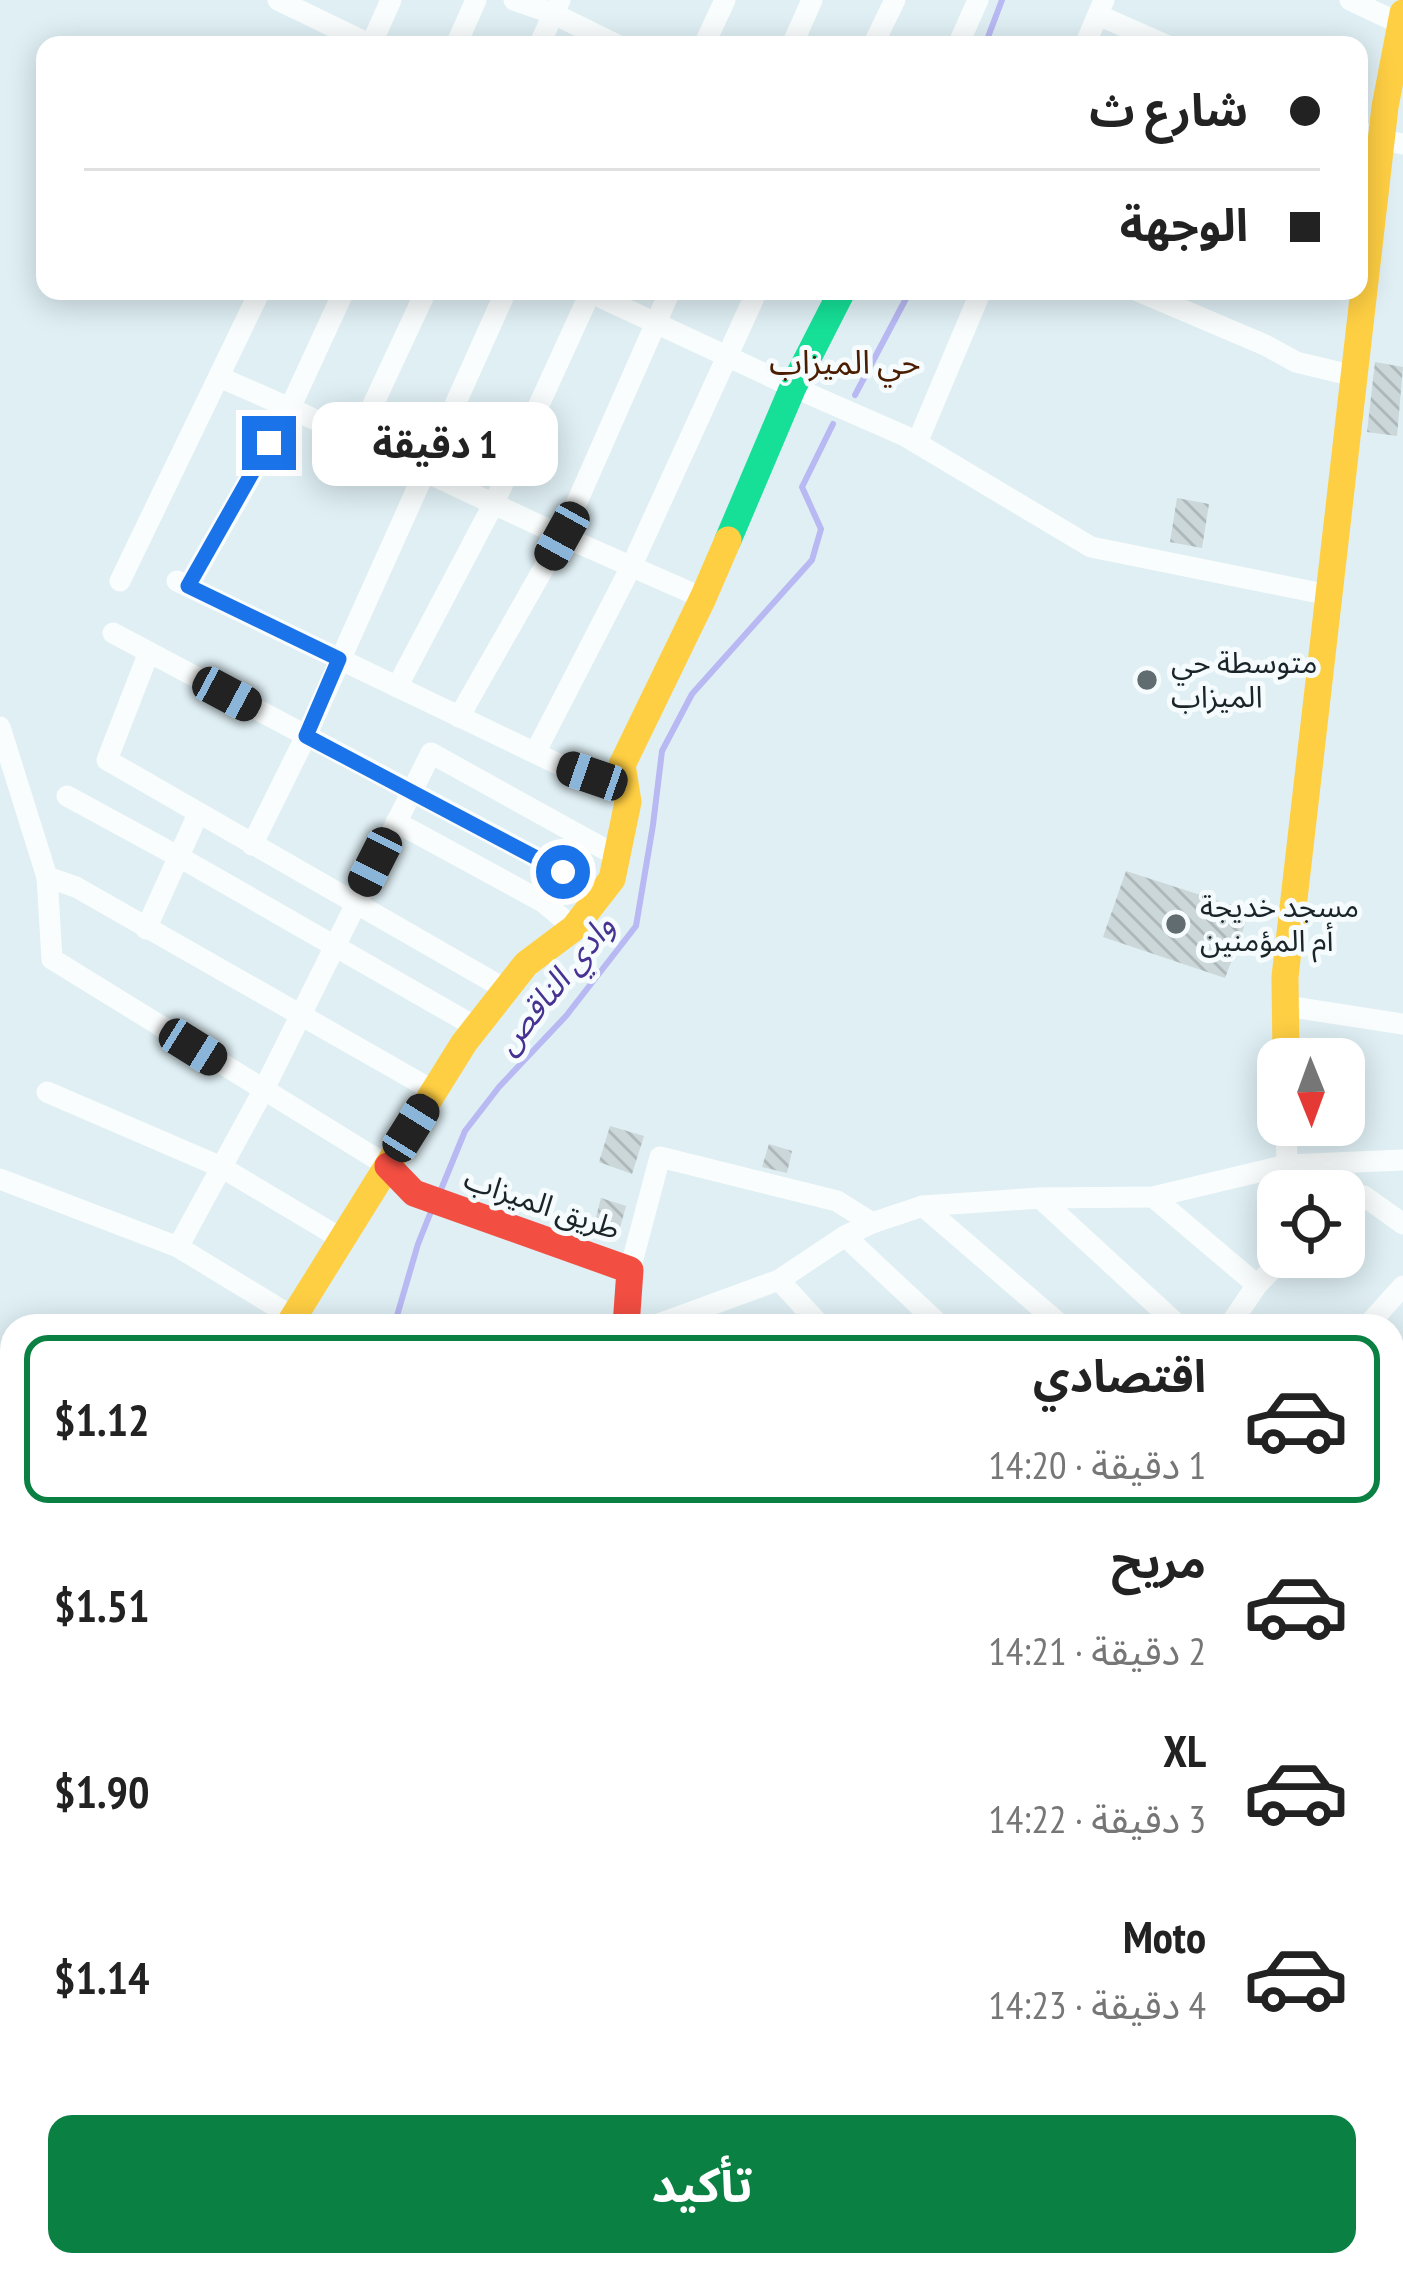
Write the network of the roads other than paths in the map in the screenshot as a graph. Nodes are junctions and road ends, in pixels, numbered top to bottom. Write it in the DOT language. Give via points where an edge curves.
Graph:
graph roads {
  1 [pos="278,0"];
  2 [pos="391,0"];
  3 [pos="476,0"];
  4 [pos="514,0"];
  5 [pos="725,0"];
  6 [pos="812,0"];
  7 [pos="895,0"];
  8 [pos="978,0"];
  9 [pos="1350,0"];
  10 [pos="557,7"];
  11 [pos="1101,8"];
  12 [pos="1402,18"];
  13 [pos="352,36"];
  14 [pos="375,36"];
  15 [pos="460,36"];
  16 [pos="543,36"];
  17 [pos="603,36"];
  18 [pos="708,36"];
  19 [pos="796,36"];
  20 [pos="877,36"];
  21 [pos="962,36"];
  22 [pos="1089,36"];
  23 [pos="1150,36"];
  24 [pos="1381,138"];
  25 [pos="1368,253"];
  26 [pos="256,300"];
  27 [pos="340,300"];
  28 [pos="422,300"];
  29 [pos="502,300"];
  30 [pos="586,300"];
  31 [pos="607,300"];
  32 [pos="665,300"];
  33 [pos="753,300"];
  34 [pos="837,300"];
  35 [pos="977,300"];
  36 [pos="1158,300"];
  37 [pos="1363,300"];
  38 [pos="654,322"];
  39 [pos="727,355"];
  40 [pos="1354,376"];
  41 [pos="219,377"];
  42 [pos="793,387"];
  43 [pos="290,408"];
  44 [pos="357,439"];
  45 [pos="916,443"];
  46 [pos="425,470"];
  47 [pos="494,503"];
  48 [pos="562,536"];
  49 [pos="632,565"];
  50 [pos="120,581"];
  51 [pos="1329,595"];
  52 [pos="703,598"];
  53 [pos="113,633"];
  54 [pos="149,652"];
  55 [pos="339,659"];
  56 [pos="397,687"];
  57 [pos="459,717"];
  58 [pos="0,727"];
  59 [pos="306,736"];
  60 [pos="535,753"];
  61 [pos="626,788"];
  62 [pos="411,792"];
  63 [pos="67,796"];
  64 [pos="199,814"];
  65 [pos="396,822"];
  66 [pos="252,844"];
  67 [pos="617,856"];
  68 [pos="181,858"];
  69 [pos="47,877"];
  70 [pos="602,892"];
  71 [pos="354,903"];
  72 [pos="146,928"];
  73 [pos="574,928"];
  74 [pos="334,946"];
  75 [pos="506,989"];
  76 [pos="1286,1006"];
  77 [pos="300,1015"];
  78 [pos="1403,1024"];
  79 [pos="476,1027"];
  80 [pos="1286,1038"];
  81 [pos="263,1091"];
  82 [pos="434,1091"];
  83 [pos="47,1092"];
  84 [pos="1286,1146"];
  85 [pos="1403,1160"];
  86 [pos="388,1166"];
  87 [pos="1286,1166"];
  88 [pos="221,1167"];
  89 [pos="1291,1170"];
  90 [pos="0,1179"];
  91 [pos="1153,1197"];
  92 [pos="1365,1197"];
  93 [pos="1040,1198"];
  94 [pos="923,1206"];
  95 [pos="872,1223"];
  96 [pos="1403,1224"];
  97 [pos="844,1236"];
  98 [pos="341,1239"];
  99 [pos="178,1247"];
  100 [pos="630,1270"];
  101 [pos="1265,1278"];
  102 [pos="779,1280"];
  103 [pos="1258,1286"];
  104 [pos="1403,1286"];
  105 [pos="279,1314"];
  106 [pos="294,1314"];
  107 [pos="627,1314"];
  108 [pos="686,1314"];
  109 [pos="810,1314"];
  110 [pos="927,1314"];
  111 [pos="1047,1314"];
  112 [pos="1166,1314"];
  113 [pos="1238,1314"];
  114 [pos="1378,1314"];
  1 -- 13 [label="street"];
  2 -- 14 [label="street"];
  3 -- 15 [label="street"];
  4 -- 10 [label="street"];
  5 -- 18 [label="street"];
  6 -- 19 [label="street"];
  7 -- 20 [label="street"];
  8 -- 21 [label="street"];
  9 -- 12 [label="street"];
  10 -- 16 [label="street"];
  10 -- 17 [label="street"];
  11 -- 22 [label="street"];
  11 -- 23 [label="street"];
  12 -- 24 [label="street"];
  24 -- 25 [label="street"];
  26 -- 41 [label="street"];
  27 -- 43 [label="street"];
  28 -- 44 [label="street"];
  29 -- 46 [label="street"];
  30 -- 47 [label="street"];
  31 -- 38 [label="street"];
  32 -- 38 [label="street"];
  33 -- 39 [label="street"];
  34 -- 42 [label="street"];
  35 -- 45 [label="street"];
  36 -- 40 [label="street" via="1296,362"];
  37 -- 40 [label="street"];
  38 -- 39 [label="street"];
  38 -- 48 [label="street"];
  39 -- 42 [label="street"];
  39 -- 49 [label="street"];
  40 -- 51 [label="street"];
  41 -- 43 [label="street"];
  41 -- 50 [label="street"];
  42 -- 45 [label="street"];
  42 -- 52 [label="street"];
  43 -- 44 [label="street"];
  43 -- 55 [label="street" via="183,583"];
  44 -- 46 [label="street"];
  45 -- 51 [label="street" via="1091,547"];
  46 -- 47 [label="street"];
  46 -- 55 [label="street"];
  47 -- 48 [label="street"];
  47 -- 56 [label="street"];
  48 -- 49 [label="street"];
  48 -- 57 [label="street"];
  49 -- 52 [label="street"];
  49 -- 60 [label="street"];
  51 -- 76 [label="street"];
  52 -- 61 [label="street" via="622,765"];
  53 -- 54 [label="street"];
  54 -- 59 [label="street"];
  54 -- 64 [label="street" via="107,760"];
  55 -- 56 [label="street"];
  55 -- 59 [label="street"];
  56 -- 57 [label="street"];
  57 -- 60 [label="street"];
  58 -- 69 [label="street"];
  59 -- 62 [label="street"];
  59 -- 66 [label="street"];
  60 -- 61 [label="street"];
  61 -- 67 [label="street"];
  62 -- 65 [label="street"];
  62 -- 67 [label="street" via="431,753"];
  62 -- 70 [label="street"];
  63 -- 68 [label="street"];
  64 -- 66 [label="street"];
  64 -- 68 [label="street"];
  65 -- 71 [label="street"];
  65 -- 73 [label="street" via="544,902"];
  66 -- 71 [label="street"];
  67 -- 70 [label="street"];
  68 -- 72 [label="street"];
  68 -- 74 [label="street"];
  69 -- 72 [label="street"];
  69 -- 81 [label="street" via="52,959"];
  70 -- 73 [label="street"];
  71 -- 74 [label="street"];
  71 -- 75 [label="street"];
  72 -- 77 [label="street"];
  73 -- 75 [label="street"];
  74 -- 77 [label="street"];
  74 -- 79 [label="street"];
  75 -- 79 [label="street"];
  76 -- 78 [label="street"];
  76 -- 80 [label="street"];
  77 -- 81 [label="street"];
  77 -- 82 [label="street"];
  79 -- 82 [label="street"];
  81 -- 86 [label="street"];
  81 -- 88 [label="street"];
  82 -- 86 [label="street"];
  83 -- 88 [label="street"];
  84 -- 87 [label="street"];
  85 -- 87 [label="street"];
  86 -- 98 [label="street"];
  86 -- 100 [label="street, طريق الميزاب" via="414,1193"];
  87 -- 89 [label="street"];
  87 -- 91 [label="street"];
  88 -- 98 [label="street"];
  88 -- 99 [label="street"];
  90 -- 99 [label="street"];
  91 -- 93 [label="street"];
  91 -- 103 [label="street"];
  92 -- 96 [label="street"];
  93 -- 94 [label="street"];
  93 -- 112 [label="street"];
  94 -- 95 [label="street"];
  94 -- 111 [label="street"];
  95 -- 97 [label="street"];
  95 -- 100 [label="street" via="837,1201 661,1157"];
  97 -- 102 [label="street"];
  97 -- 110 [label="street"];
  98 -- 106 [label="street"];
  99 -- 105 [label="street"];
  100 -- 107 [label="street, طريق الميزاب"];
  101 -- 103 [label="street"];
  102 -- 108 [label="street"];
  102 -- 109 [label="street"];
  103 -- 113 [label="street"];
  104 -- 114 [label="street"];
}
